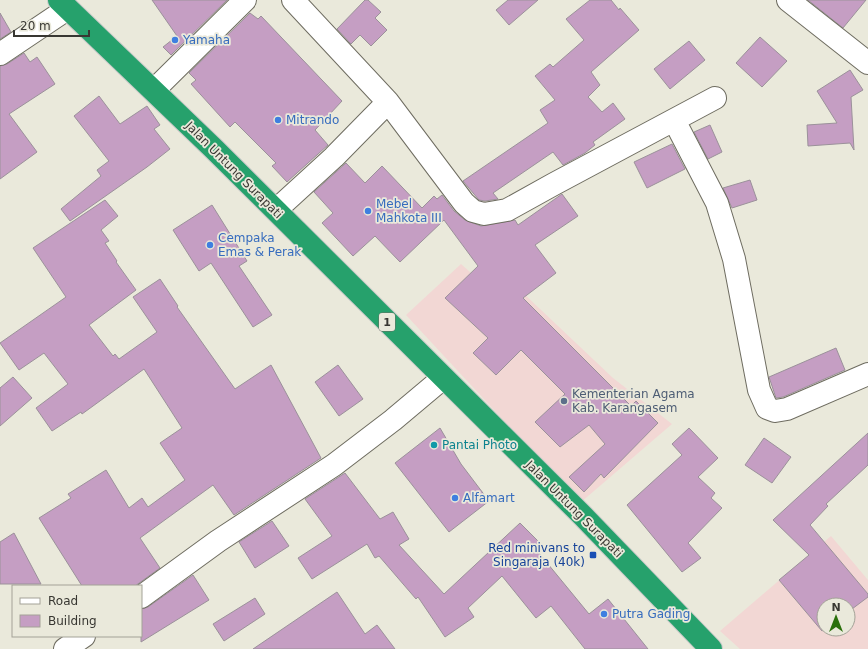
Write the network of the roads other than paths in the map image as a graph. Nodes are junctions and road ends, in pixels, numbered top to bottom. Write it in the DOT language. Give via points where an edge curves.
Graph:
graph roads {
  1 [pos="245,0"];
  2 [pos="293,0"];
  3 [pos="788,0"];
  4 [pos="63,4"];
  5 [pos="0,54"];
  6 [pos="868,63"];
  7 [pos="154,90"];
  8 [pos="715,98"];
  9 [pos="388,102"];
  10 [pos="674,120"];
  11 [pos="276,210"];
  12 [pos="868,374"];
  13 [pos="443,378"];
  14 [pos="142,596"];
  15 [pos="83,637"];
  16 [pos="65,649"];
  17 [pos="711,649"];
  1 -- 7 [label="street"];
  2 -- 9 [label="street"];
  3 -- 6 [label="street"];
  4 -- 5 [label="street"];
  4 -- 7 [label="highway, Jalan Untung Surapati / 1"];
  7 -- 11 [label="highway, Jalan Untung Surapati / 1"];
  8 -- 10 [label="street"];
  9 -- 10 [label="street" via="464,203 473,211 484,214 507,210"];
  9 -- 11 [label="street"];
  10 -- 12 [label="street" via="718,203 734,259 759,390 767,408 775,411 787,410"];
  11 -- 13 [label="highway, Jalan Untung Surapati / 1"];
  13 -- 14 [label="street" via="334,465 218,541"];
  13 -- 17 [label="highway, Jalan Untung Surapati / 1" via="583,516"];
  15 -- 16 [label="street"];
}
